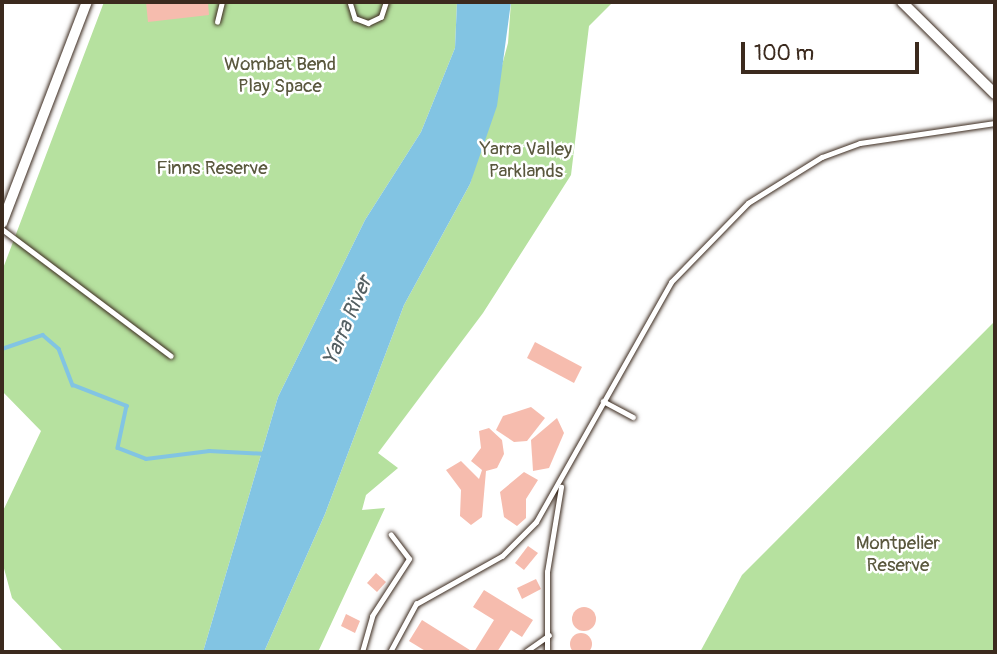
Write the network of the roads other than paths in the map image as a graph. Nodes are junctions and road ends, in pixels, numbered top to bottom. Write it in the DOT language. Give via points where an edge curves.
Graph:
graph roads {
  1 [pos="87,2"];
  2 [pos="222,2"];
  3 [pos="350,2"];
  4 [pos="386,2"];
  5 [pos="902,2"];
  6 [pos="217,22"];
  7 [pos="995,94"];
  8 [pos="995,123"];
  9 [pos="2,226"];
  10 [pos="171,356"];
  11 [pos="603,401"];
  12 [pos="634,417"];
  13 [pos="561,484"];
  14 [pos="391,535"];
  15 [pos="550,635"];
  16 [pos="362,652"];
  17 [pos="390,652"];
  18 [pos="524,652"];
  19 [pos="547,652"];
  1 -- 9 [label="street"];
  2 -- 6 [label="lane"];
  3 -- 4 [label="lane" via="355,18 368,23 381,18"];
  5 -- 7 [label="street"];
  8 -- 11 [label="lane" via="860,143 822,157 748,203 671,282"];
  9 -- 10 [label="lane"];
  11 -- 12 [label="lane"];
  11 -- 13 [label="lane"];
  13 -- 15 [label="lane" via="547,572"];
  13 -- 17 [label="lane" via="511,549 416,604"];
  14 -- 16 [label="lane" via="409,559 372,616"];
  15 -- 18 [label="lane"];
  15 -- 19 [label="lane"];
}
